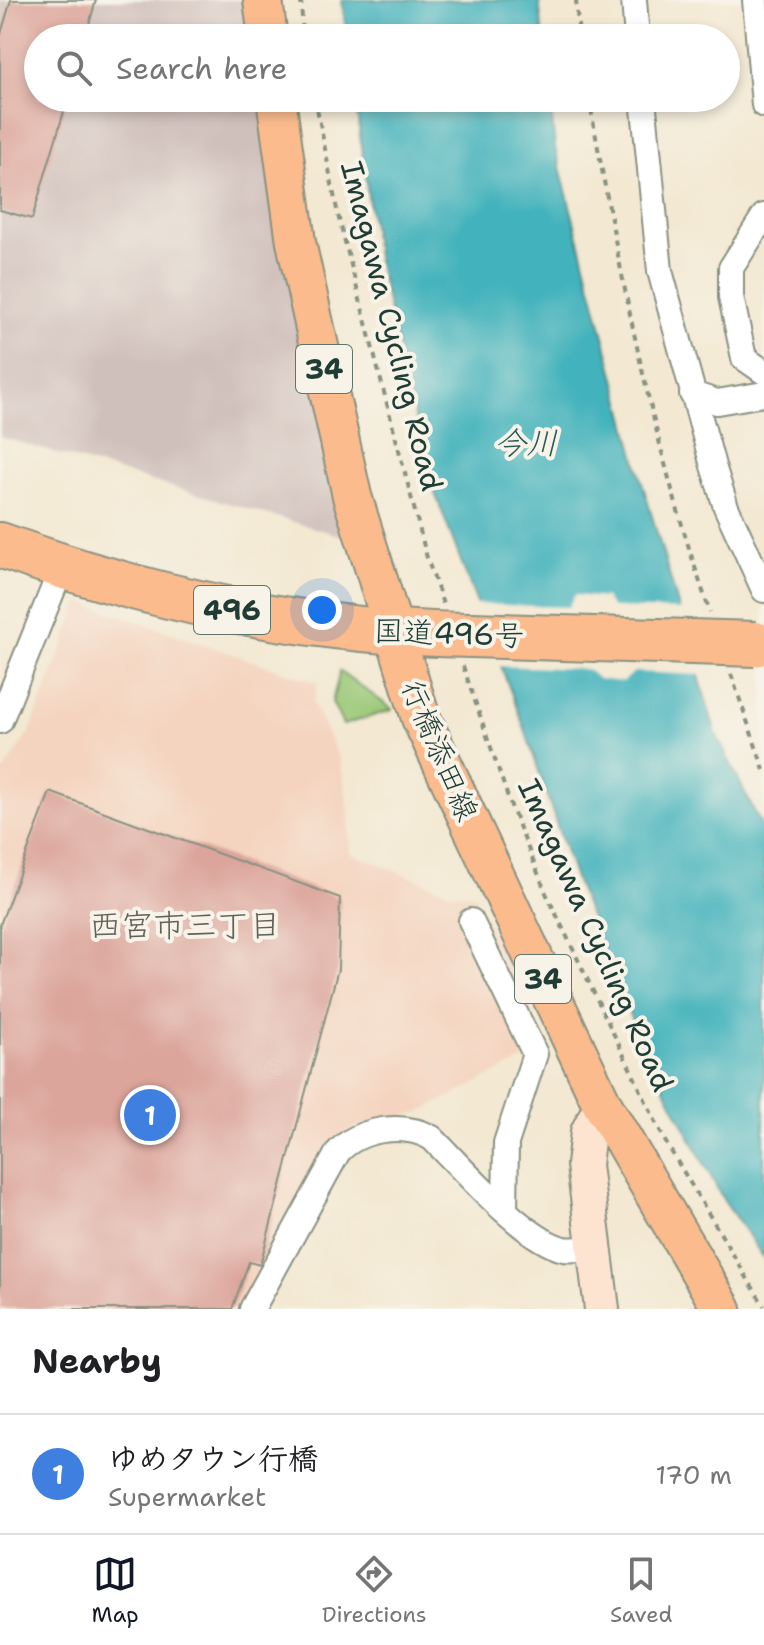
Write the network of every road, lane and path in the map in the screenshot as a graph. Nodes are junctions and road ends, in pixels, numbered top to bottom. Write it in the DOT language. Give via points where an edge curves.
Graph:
graph roads {
  1 [pos="263,0"];
  2 [pos="301,0"];
  3 [pos="576,0"];
  4 [pos="634,0"];
  5 [pos="755,0"];
  6 [pos="266,24"];
  7 [pos="302,24"];
  8 [pos="578,24"];
  9 [pos="636,24"];
  10 [pos="762,60"];
  11 [pos="764,105"];
  12 [pos="278,112"];
  13 [pos="318,112"];
  14 [pos="592,112"];
  15 [pos="644,112"];
  16 [pos="764,216"];
  17 [pos="764,372"];
  18 [pos="692,394"];
  19 [pos="764,394"];
  20 [pos="0,545"];
  21 [pos="62,567"];
  22 [pos="764,590"];
  23 [pos="710,614"];
  24 [pos="395,634"];
  25 [pos="460,637"];
  26 [pos="750,653"];
  27 [pos="0,721"];
  28 [pos="764,769"];
  29 [pos="471,921"];
  30 [pos="602,1104"];
  31 [pos="505,1211"];
  32 [pos="595,1247"];
  33 [pos="764,1306"];
  34 [pos="252,1309"];
  35 [pos="602,1309"];
  36 [pos="722,1309"];
  1 -- 6 [label="main road"];
  2 -- 7 [label="path"];
  3 -- 8 [label="path"];
  4 -- 9 [label="street"];
  5 -- 10 [label="street"];
  10 -- 11 [label="street"];
  12 -- 24 [label="main road, 行橋添田線 / 34" via="296,242 348,481"];
  13 -- 25 [label="path, Imagawa Cycling Road" via="342,230 427,558"];
  14 -- 23 [label="path" via="628,313"];
  15 -- 18 [label="street" via="660,271"];
  16 -- 17 [label="street" via="731,268 731,297 744,358"];
  18 -- 19 [label="street" via="717,402"];
  18 -- 22 [label="street" via="726,507"];
  20 -- 21 [label="highway, 国道496号 / 496"];
  21 -- 24 [label="highway, 国道496号 / 496" via="183,601"];
  21 -- 27 [label="street"];
  24 -- 25 [label="highway, 国道496号 / 496"];
  24 -- 30 [label="main road, 行橋添田線 / 34" via="421,718"];
  25 -- 26 [label="highway, 国道496号 / 496, bridge"];
  25 -- 33 [label="path, Imagawa Cycling Road" via="511,806 546,893 665,1141"];
  26 -- 28 [label="path"];
  29 -- 31 [label="street" via="535,1054 506,1143"];
  30 -- 32 [label="main road" via="588,1132 584,1165"];
  30 -- 36 [label="main road, 行橋添田線 / 34"];
  31 -- 32 [label="street" via="564,1249"];
  31 -- 34 [label="street" via="418,1130 400,1128 348,1141"];
  32 -- 35 [label="main road"];
}
